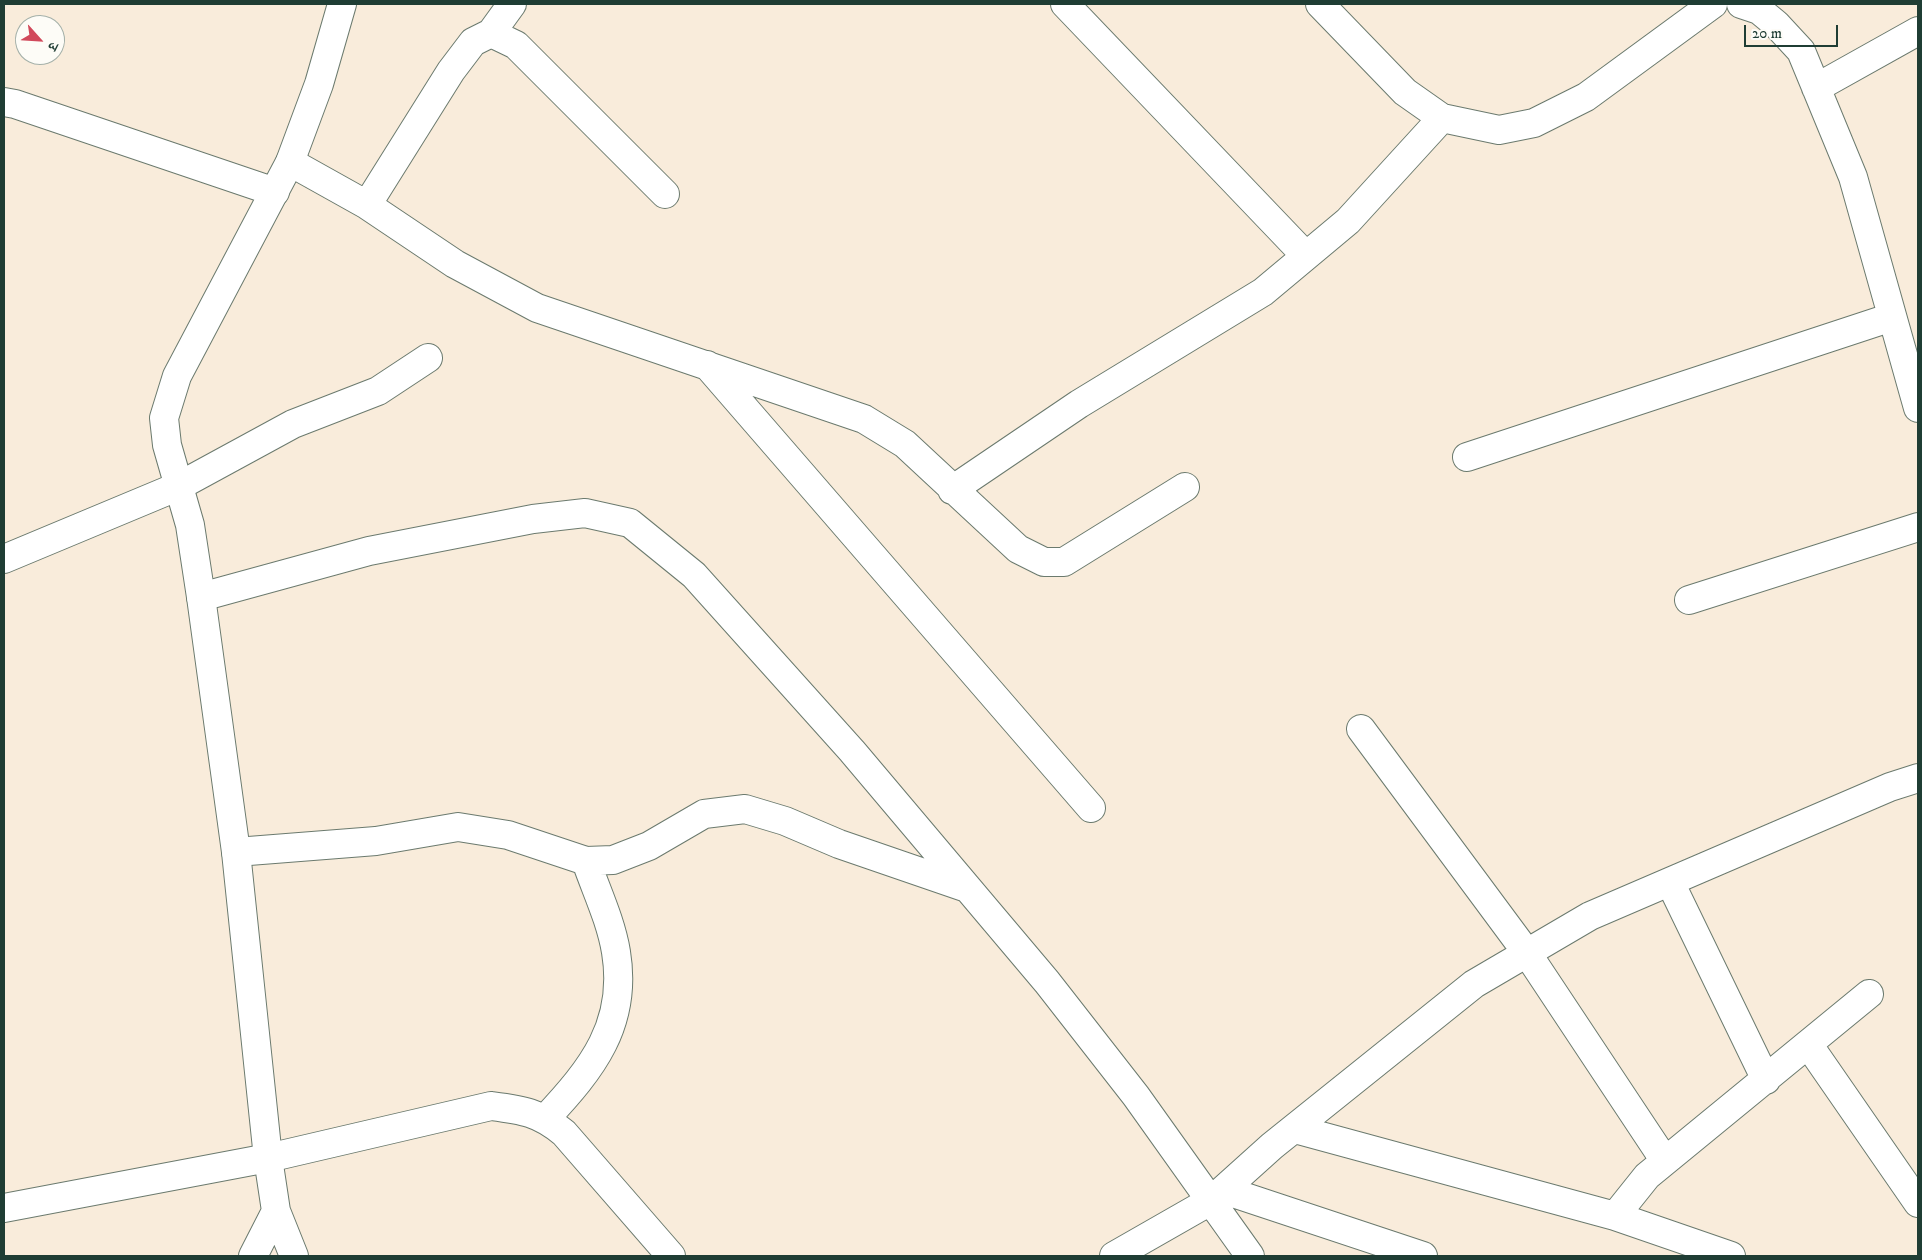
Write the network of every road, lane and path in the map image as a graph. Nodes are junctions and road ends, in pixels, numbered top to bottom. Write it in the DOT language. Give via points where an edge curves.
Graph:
graph roads {
  1 [pos="342,4"];
  2 [pos="512,4"];
  3 [pos="1065,4"];
  4 [pos="1320,4"];
  5 [pos="1712,4"];
  6 [pos="1741,4"];
  7 [pos="1918,31"];
  8 [pos="491,32"];
  9 [pos="1816,88"];
  10 [pos="4,102"];
  11 [pos="1442,118"];
  12 [pos="290,162"];
  13 [pos="276,192"];
  14 [pos="665,194"];
  15 [pos="367,205"];
  16 [pos="1306,256"];
  17 [pos="1892,317"];
  18 [pos="428,358"];
  19 [pos="706,364"];
  20 [pos="1918,408"];
  21 [pos="1467,457"];
  22 [pos="179,486"];
  23 [pos="1184,487"];
  24 [pos="952,490"];
  25 [pos="1918,527"];
  26 [pos="4,560"];
  27 [pos="201,597"];
  28 [pos="1689,600"];
  29 [pos="1361,729"];
  30 [pos="1918,778"];
  31 [pos="1091,808"];
  32 [pos="236,852"];
  33 [pos="586,861"];
  34 [pos="1670,882"];
  35 [pos="968,888"];
  36 [pos="1528,953"];
  37 [pos="1869,994"];
  38 [pos="1808,1044"];
  39 [pos="1766,1080"];
  40 [pos="546,1118"];
  41 [pos="1295,1129"];
  42 [pos="268,1158"];
  43 [pos="1665,1160"];
  44 [pos="1224,1190"];
  45 [pos="1918,1203"];
  46 [pos="4,1208"];
  47 [pos="276,1211"];
  48 [pos="1615,1216"];
  49 [pos="253,1256"];
  50 [pos="294,1256"];
  51 [pos="671,1256"];
  52 [pos="1114,1256"];
  53 [pos="1250,1256"];
  54 [pos="1423,1256"];
  55 [pos="1731,1256"];
  1 -- 12 [label="street" via="319,84"];
  2 -- 8 [label="street"];
  3 -- 16 [label="street"];
  4 -- 11 [label="street" via="1405,92"];
  5 -- 11 [label="street" via="1586,97 1534,123 1498,130"];
  6 -- 9 [label="street" via="1759,10 1801,51"];
  7 -- 9 [label="street"];
  8 -- 14 [label="street" via="516,45"];
  8 -- 15 [label="street" via="473,42 451,71"];
  9 -- 17 [label="street" via="1853,177"];
  10 -- 13 [label="street"];
  11 -- 16 [label="street" via="1348,221"];
  12 -- 13 [label="street"];
  12 -- 15 [label="street"];
  13 -- 22 [label="street" via="177,376 164,418 167,445"];
  15 -- 19 [label="street" via="455,264 537,308"];
  16 -- 24 [label="street" via="1263,292 1079,404"];
  17 -- 20 [label="street"];
  17 -- 21 [label="street"];
  18 -- 22 [label="street" via="378,391 293,424"];
  19 -- 24 [label="street" via="864,419 905,444"];
  19 -- 31 [label="street"];
  22 -- 26 [label="street"];
  22 -- 27 [label="street" via="190,525"];
  23 -- 24 [label="street" via="1064,562 1044,562 1018,549"];
  25 -- 28 [label="street"];
  27 -- 32 [label="street"];
  27 -- 35 [label="street" via="369,551 533,519 585,513 630,524 694,574 852,751"];
  29 -- 36 [label="street"];
  30 -- 34 [label="street" via="1890,787"];
  32 -- 33 [label="street" via="376,841 458,827 508,835"];
  32 -- 42 [label="street"];
  33 -- 35 [label="street" via="613,860 649,846 704,814 745,809 785,820 839,844"];
  33 -- 40 [label="street" via="616,952 618,986 613,1023 598,1056 580,1082"];
  34 -- 36 [label="street" via="1590,916"];
  34 -- 39 [label="street"];
  35 -- 44 [label="street" via="1136,1096"];
  36 -- 41 [label="street" via="1474,984"];
  36 -- 43 [label="street"];
  37 -- 38 [label="street"];
  38 -- 39 [label="street"];
  38 -- 45 [label="street"];
  39 -- 43 [label="street"];
  40 -- 42 [label="street" via="491,1106"];
  40 -- 51 [label="street" via="564,1133"];
  41 -- 44 [label="street"];
  41 -- 48 [label="street"];
  42 -- 46 [label="street"];
  42 -- 47 [label="street"];
  43 -- 48 [label="street" via="1647,1176"];
  44 -- 52 [label="street"];
  44 -- 53 [label="street"];
  44 -- 54 [label="street"];
  47 -- 49 [label="street"];
  47 -- 50 [label="street"];
  48 -- 55 [label="street"];
}
